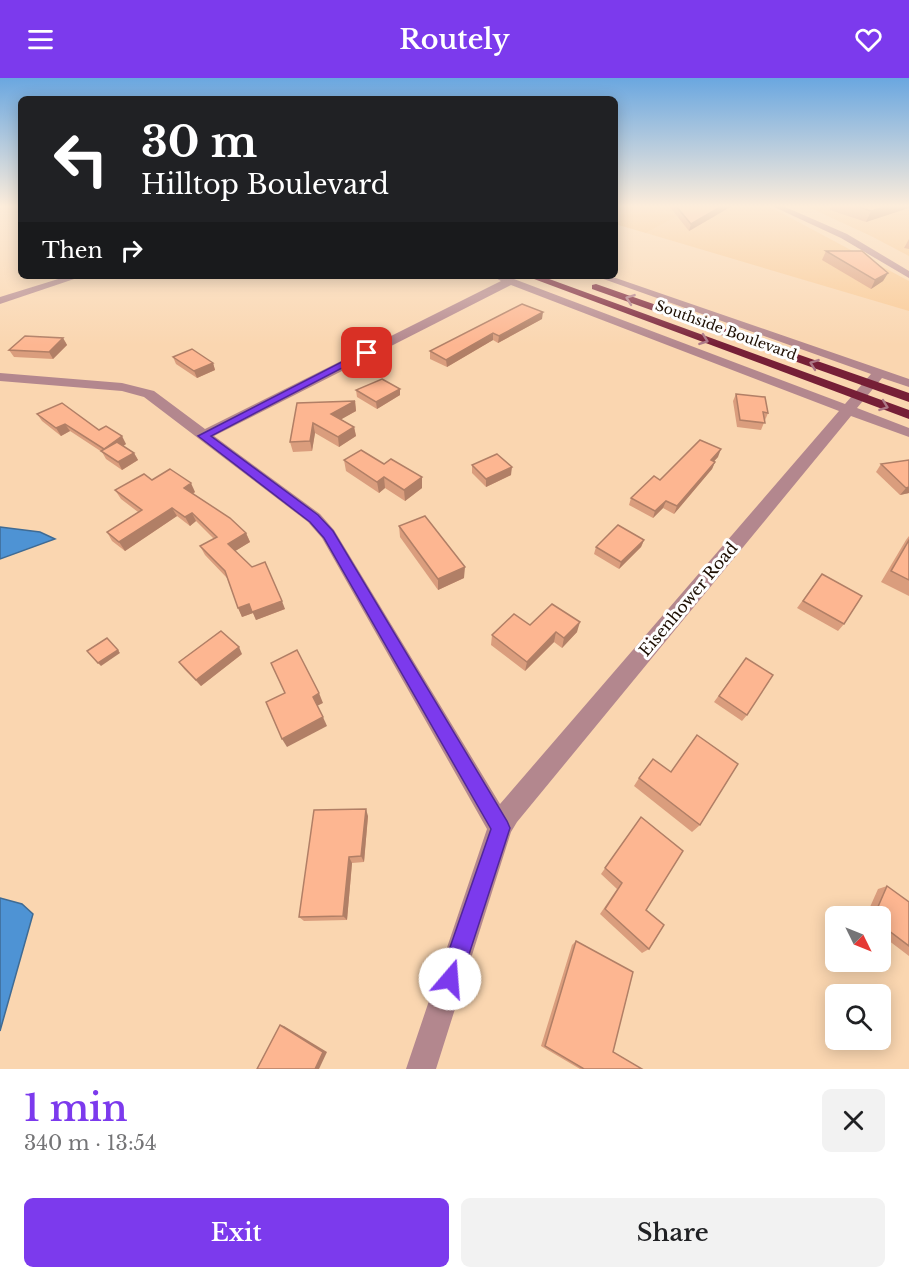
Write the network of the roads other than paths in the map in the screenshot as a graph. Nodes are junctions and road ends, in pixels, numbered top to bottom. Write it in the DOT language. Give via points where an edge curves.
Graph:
graph roads {
  1 [pos="872,252"];
  2 [pos="888,252"];
  3 [pos="909,264"];
  4 [pos="909,274"];
  5 [pos="69,279"];
  6 [pos="505,279"];
  7 [pos="539,279"];
  8 [pos="573,279"];
  9 [pos="609,279"];
  10 [pos="510,281"];
  11 [pos="0,301"];
  12 [pos="879,372"];
  13 [pos="0,377"];
  14 [pos="909,383"];
  15 [pos="858,397"];
  16 [pos="909,398"];
  17 [pos="909,415"];
  18 [pos="909,433"];
  19 [pos="203,436"];
  20 [pos="500,828"];
  21 [pos="421,1069"];
  1 -- 4 [label="street"];
  2 -- 3 [label="street"];
  5 -- 11 [label="street"];
  6 -- 10 [label="street"];
  7 -- 15 [label="highway, Southside Boulevard, one-way"];
  15 -- 8 [label="highway, Southside Boulevard, one-way"];
  9 -- 12 [label="street"];
  10 -- 15 [label="street"];
  10 -- 19 [label="street"];
  12 -- 14 [label="street"];
  12 -- 15 [label="street, Eisenhower Road"];
  13 -- 19 [label="street" via="139,390"];
  15 -- 16 [label="highway, Southside Boulevard"];
  15 -- 17 [label="highway, Southside Boulevard, one-way"];
  15 -- 18 [label="street"];
  15 -- 20 [label="street, Eisenhower Road" via="508,813"];
  19 -- 20 [label="street" via="314,518 328,534"];
  20 -- 21 [label="street, Eisenhower Road"];
}
